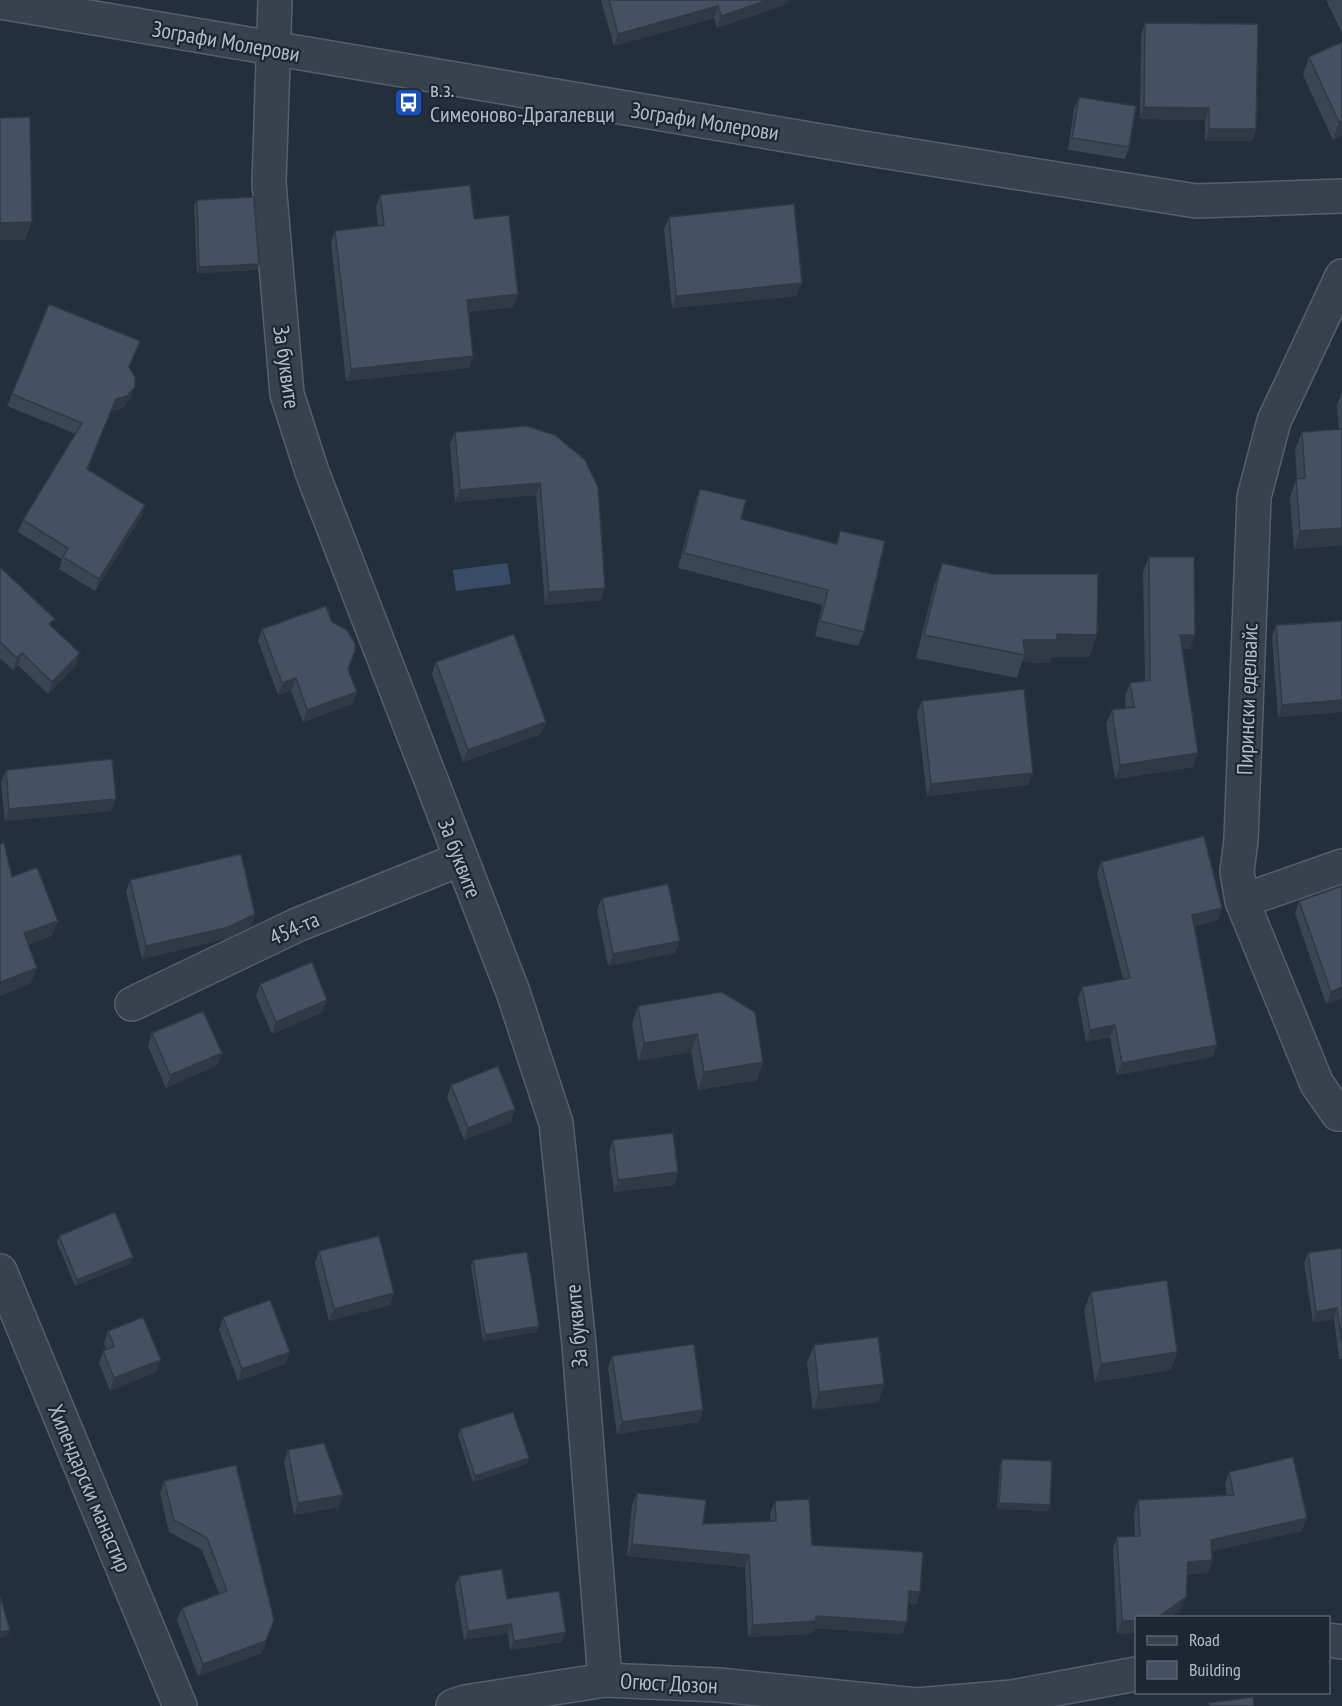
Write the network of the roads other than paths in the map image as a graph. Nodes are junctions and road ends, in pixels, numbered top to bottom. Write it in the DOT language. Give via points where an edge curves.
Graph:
graph roads {
  1 [pos="275,0"];
  2 [pos="0,2"];
  3 [pos="273,49"];
  4 [pos="1342,196"];
  5 [pos="1342,276"];
  6 [pos="461,859"];
  7 [pos="1342,866"];
  8 [pos="1242,901"];
  9 [pos="132,1004"];
  10 [pos="1342,1114"];
  11 [pos="0,1271"];
  12 [pos="1135,1674"];
  13 [pos="605,1680"];
  14 [pos="180,1706"];
  15 [pos="453,1706"];
  1 -- 3 [label="street, За буквите"];
  2 -- 3 [label="street, Зографи Молерови"];
  3 -- 4 [label="street, Зографи Молерови" via="1196,201"];
  3 -- 6 [label="street, За буквите" via="269,183 287,394 312,472"];
  5 -- 8 [label="street, Пирински еделвайс" via="1274,421 1254,497 1237,872"];
  6 -- 9 [label="street, 454-та" via="297,926"];
  6 -- 13 [label="street, За буквите" via="513,992 556,1123 579,1345"];
  7 -- 8 [label="street"];
  8 -- 10 [label="street, Пирински еделвайс" via="1317,1084 1338,1114"];
  11 -- 14 [label="street, Хилендарски манастир"];
  12 -- 13 [label="street, Огюст Дозон" via="1012,1697 917,1705 719,1685"];
  13 -- 15 [label="street, Огюст Дозон"];
}
